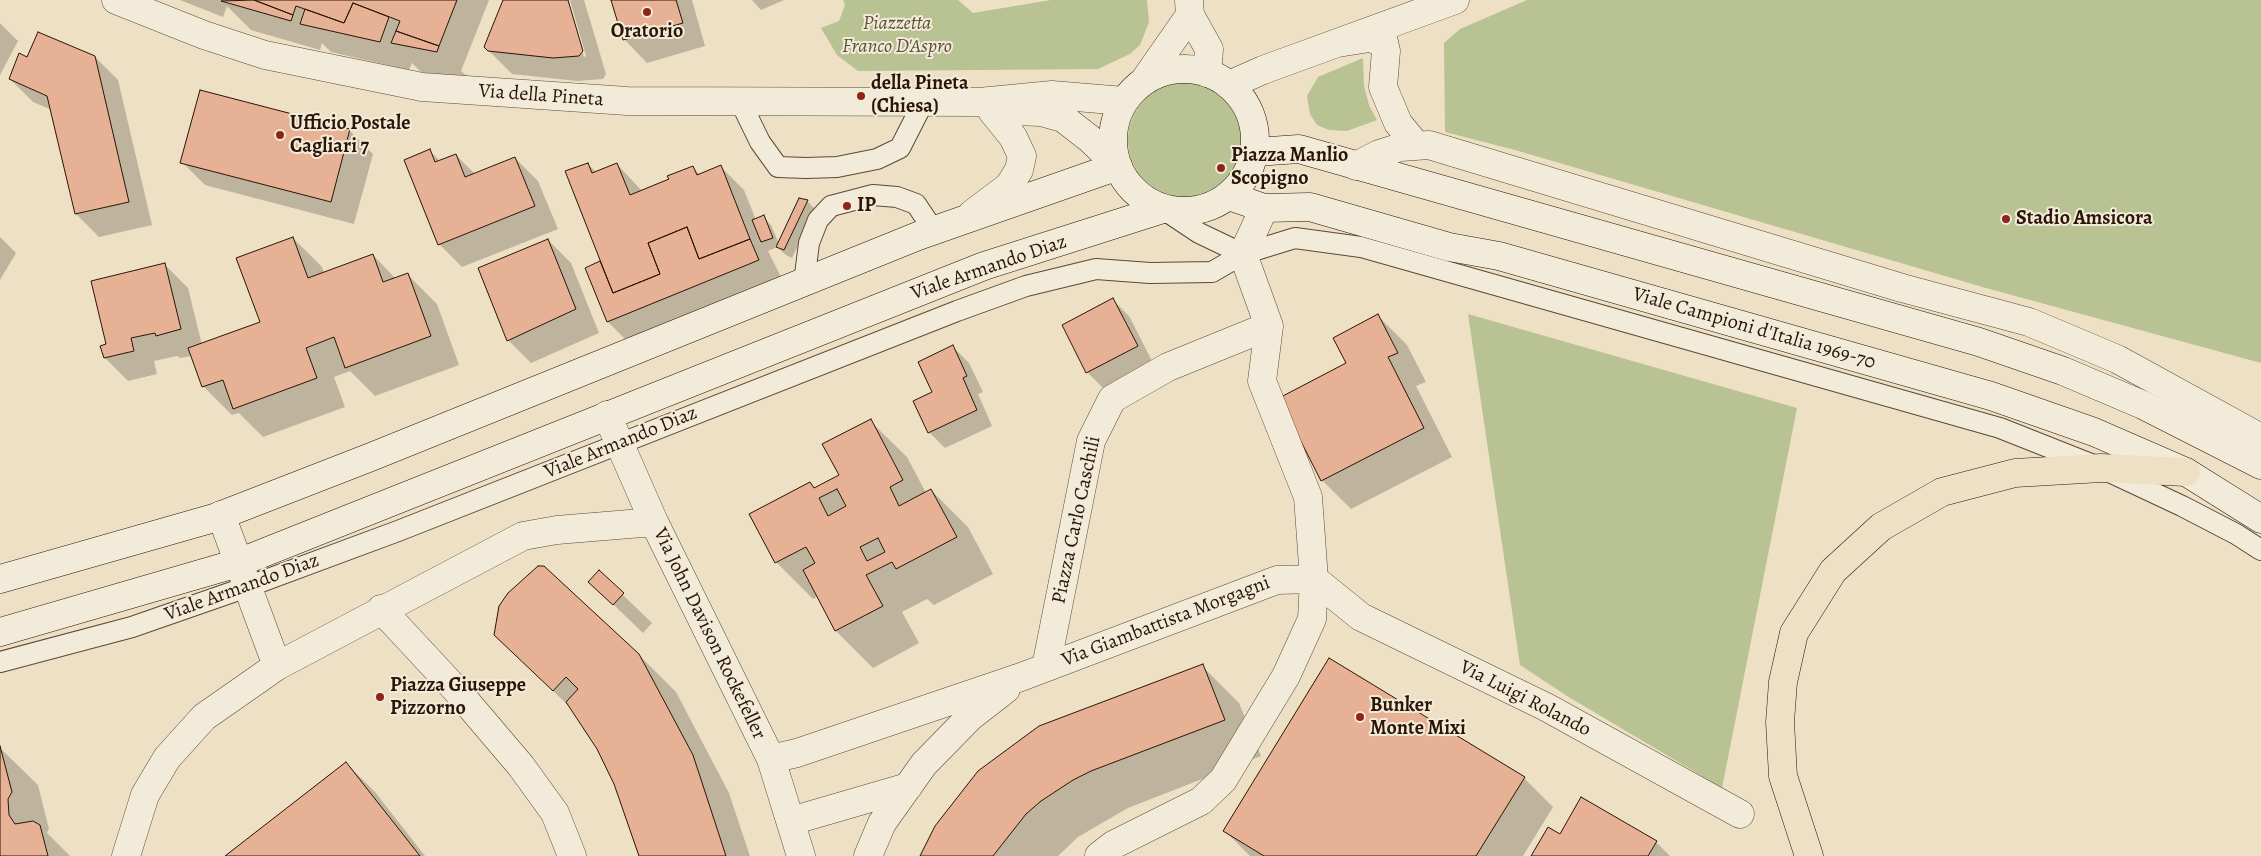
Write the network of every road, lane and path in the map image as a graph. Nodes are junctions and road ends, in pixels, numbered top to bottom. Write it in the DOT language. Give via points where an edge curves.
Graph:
graph roads {
  1 [pos="116,0"];
  2 [pos="1455,0"];
  3 [pos="1190,8"];
  4 [pos="1336,43"];
  5 [pos="1218,79"];
  6 [pos="1144,81"];
  7 [pos="740,101"];
  8 [pos="924,101"];
  9 [pos="1124,101"];
  10 [pos="986,106"];
  11 [pos="1416,146"];
  12 [pos="1255,152"];
  13 [pos="1118,166"];
  14 [pos="1356,166"];
  15 [pos="1229,196"];
  16 [pos="1264,208"];
  17 [pos="1163,209"];
  18 [pos="962,221"];
  19 [pos="934,231"];
  20 [pos="1243,254"];
  21 [pos="804,283"];
  22 [pos="1269,326"];
  23 [pos="607,415"];
  24 [pos="2261,438"];
  25 [pos="619,443"];
  26 [pos="2261,465"];
  27 [pos="2101,468"];
  28 [pos="2186,472"];
  29 [pos="222,515"];
  30 [pos="2261,519"];
  31 [pos="654,522"];
  32 [pos="2261,550"];
  33 [pos="243,575"];
  34 [pos="0,579"];
  35 [pos="1314,579"];
  36 [pos="381,609"];
  37 [pos="0,632"];
  38 [pos="0,662"];
  39 [pos="277,666"];
  40 [pos="1046,668"];
  41 [pos="1021,677"];
  42 [pos="770,759"];
  43 [pos="908,787"];
  44 [pos="1740,814"];
  45 [pos="791,821"];
  46 [pos="126,856"];
  47 [pos="572,856"];
  48 [pos="801,856"];
  49 [pos="868,856"];
  50 [pos="1099,856"];
  51 [pos="1809,856"];
  1 -- 7 [label="street, Via della Pineta" via="204,36 265,55 422,87 627,102"];
  2 -- 4 [label="street"];
  3 -- 5 [label="street" via="1209,49"];
  3 -- 6 [label="street"];
  4 -- 5 [label="street" via="1263,70"];
  4 -- 11 [label="street" via="1369,38 1384,42 1384,87 1398,123"];
  5 -- 6 [label="street" via="1195,70 1169,71"];
  5 -- 12 [label="street" via="1249,110 1255,130"];
  6 -- 9 [label="street"];
  7 -- 8 [label="street, Via della Pineta"];
  7 -- 8 [label="lane" via="760,142 778,167 806,168 836,167 877,159 900,148"];
  8 -- 10 [label="street, Via della Pineta"];
  9 -- 10 [label="street, Via della Pineta" via="1052,95"];
  9 -- 13 [label="street" via="1114,127 1113,144"];
  10 -- 13 [label="street, Via della Pineta" via="1064,118"];
  10 -- 18 [label="street" via="1016,143 1022,156 1019,170 1009,186"];
  11 -- 14 [label="street" via="1379,154"];
  11 -- 24 [label="street" via="1429,144 1902,288 2029,322 2117,359"];
  12 -- 14 [label="street" via="1299,149"];
  12 -- 15 [label="street" via="1244,179"];
  13 -- 17 [label="street" via="1124,179 1141,198"];
  13 -- 18 [label="street"];
  14 -- 26 [label="street" via="1979,342 2063,371 2143,404"];
  15 -- 16 [label="street, Viale Campioni d'Italia 1969-70"];
  15 -- 17 [label="street" via="1210,207 1187,211"];
  16 -- 20 [label="street"];
  16 -- 28 [label="street, Viale Campioni d'Italia 1969-70" via="1310,207 1449,247 1499,256 1991,396 2094,432"];
  17 -- 20 [label="lane" via="1199,233"];
  17 -- 23 [label="street, Viale Armando Diaz" via="984,266"];
  18 -- 19 [label="street"];
  19 -- 21 [label="street"];
  19 -- 21 [label="lane" via="916,204 897,197 873,194 831,206 818,220 809,243"];
  20 -- 22 [label="street"];
  20 -- 25 [label="lane, Viale Armando Diaz" via="1212,272 1150,273 1096,269 1026,286"];
  20 -- 27 [label="lane, Viale Armando Diaz" via="1295,238 1361,247 2000,428"];
  21 -- 29 [label="street"];
  22 -- 35 [label="street" via="1262,381 1308,497"];
  22 -- 40 [label="street, Piazza Carlo Caschili" via="1168,367 1112,399 1091,441"];
  23 -- 25 [label="street, Via John Davison Rockefeller"];
  23 -- 33 [label="street, Viale Armando Diaz"];
  25 -- 31 [label="street, Via John Davison Rockefeller"];
  25 -- 33 [label="lane, Viale Armando Diaz" via="398,531"];
  27 -- 28 [label="highway"];
  27 -- 32 [label="lane, Viale Armando Diaz" via="2190,510"];
  27 -- 51 [label="highway" via="2015,473 1942,492 1881,528 1833,571 1794,632 1783,682 1780,722 1783,776"];
  28 -- 30 [label="street, Viale Campioni d'Italia 1969-70"];
  29 -- 33 [label="street"];
  29 -- 34 [label="street"];
  31 -- 36 [label="street" via="523,536"];
  31 -- 42 [label="street, Via John Davison Rockefeller"];
  33 -- 37 [label="street, Viale Armando Diaz"];
  33 -- 38 [label="lane, Viale Armando Diaz" via="132,627"];
  33 -- 39 [label="street"];
  35 -- 40 [label="street, Via Giambattista Morgagni" via="1276,580"];
  35 -- 44 [label="street, Via Luigi Rolando" via="1361,617 1546,707"];
  35 -- 50 [label="street" via="1312,619 1286,676 1223,780 1200,801 1113,845"];
  36 -- 39 [label="street"];
  36 -- 47 [label="street" via="459,693 520,766 555,813"];
  39 -- 46 [label="street" via="204,717 167,758 145,795"];
  40 -- 41 [label="street, Via Giambattista Morgagni"];
  41 -- 42 [label="street, Via Giambattista Morgagni" via="797,753"];
  41 -- 43 [label="street, Via Giambattista Morgagni" via="970,717 924,764"];
  42 -- 45 [label="street, Via John Davison Rockefeller"];
  43 -- 45 [label="street"];
  43 -- 49 [label="street, Via Giambattista Morgagni" via="882,823"];
  45 -- 48 [label="street, Via John Davison Rockefeller"];
}
